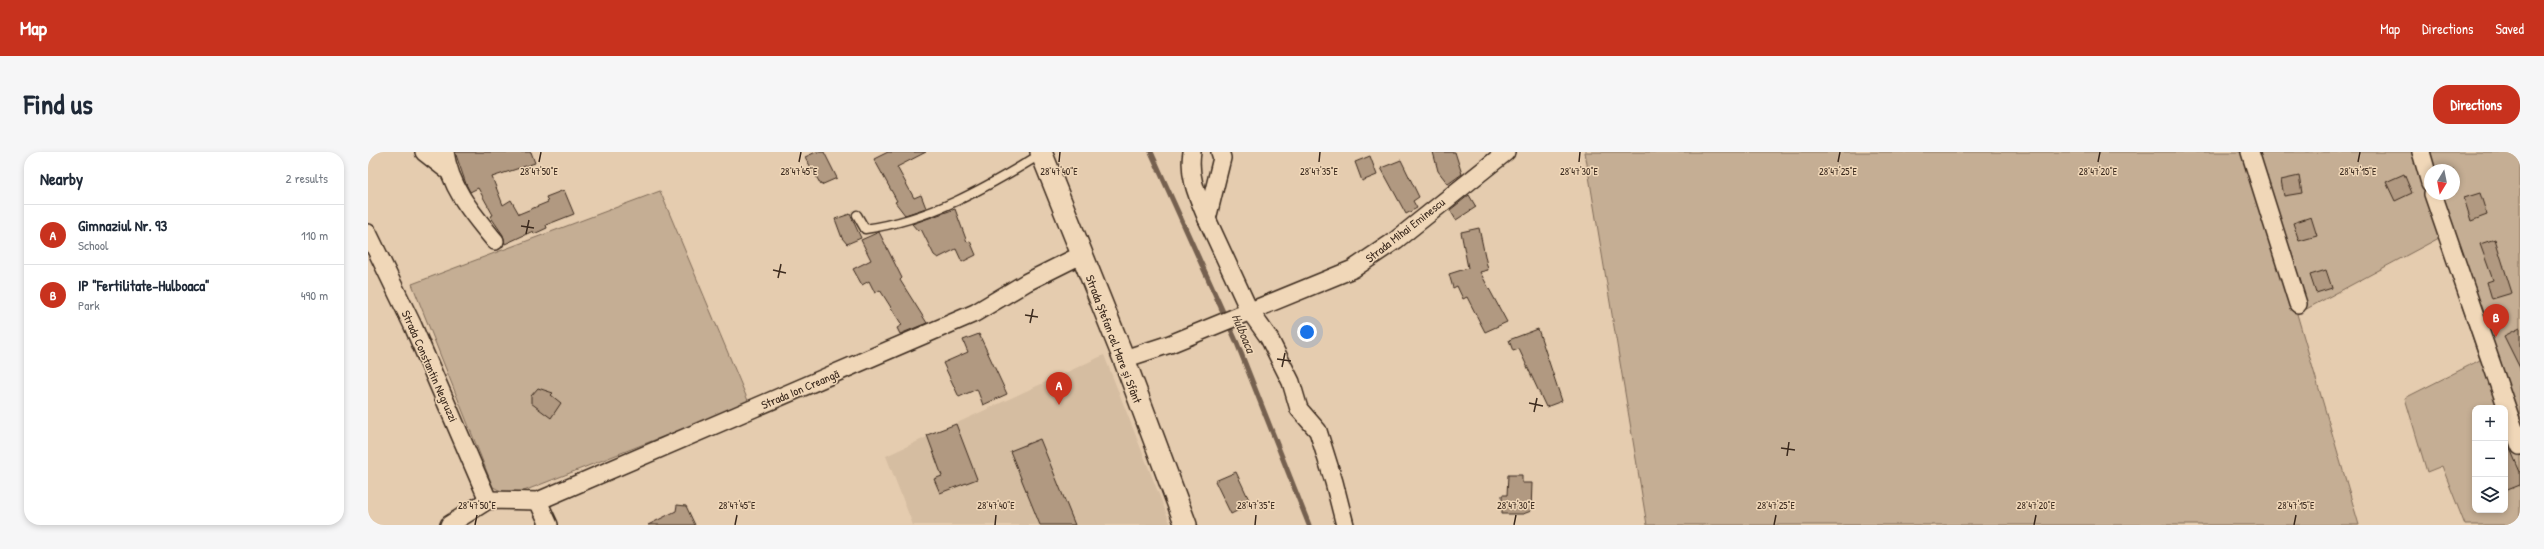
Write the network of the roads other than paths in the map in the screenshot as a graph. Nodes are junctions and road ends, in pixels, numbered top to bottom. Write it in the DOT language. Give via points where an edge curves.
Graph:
graph roads {
  1 [pos="424,152"];
  2 [pos="445,152"];
  3 [pos="1192,152"];
  4 [pos="1220,152"];
  5 [pos="1506,152"];
  6 [pos="2250,152"];
  7 [pos="2420,152"];
  8 [pos="1041,153"];
  9 [pos="2424,164"];
  10 [pos="448,170"];
  11 [pos="2435,200"];
  12 [pos="856,215"];
  13 [pos="1207,219"];
  14 [pos="368,233"];
  15 [pos="495,241"];
  16 [pos="1082,255"];
  17 [pos="2298,304"];
  18 [pos="1243,313"];
  19 [pos="1124,359"];
  20 [pos="2520,446"];
  21 [pos="488,500"];
  22 [pos="538,501"];
  23 [pos="449,525"];
  24 [pos="549,525"];
  25 [pos="1186,525"];
  26 [pos="1345,525"];
  1 -- 10 [label="street"];
  2 -- 10 [label="street"];
  3 -- 13 [label="street" via="1193,187"];
  4 -- 13 [label="street" via="1222,158"];
  5 -- 18 [label="street, Strada Mihai Eminescu" via="1396,240 1353,269"];
  6 -- 17 [label="street"];
  7 -- 9 [label="street"];
  8 -- 12 [label="lane, Strada Ștefan cel Mare și Sfânt" via="969,196 918,217 865,229"];
  8 -- 16 [label="street, Strada Ștefan cel Mare și Sfânt"];
  10 -- 15 [label="street" via="465,205"];
  11 -- 20 [label="street"];
  13 -- 18 [label="street"];
  14 -- 21 [label="street, Strada Constantin Negruzzi" via="413,326"];
  16 -- 19 [label="street, Strada Ștefan cel Mare și Sfânt"];
  16 -- 22 [label="street, Strada Ion Creangă" via="1027,282 975,313"];
  18 -- 19 [label="street, Strada Mihai Eminescu"];
  18 -- 26 [label="street" via="1269,338 1291,382 1299,409 1318,431"];
  19 -- 25 [label="street, Strada Ștefan cel Mare și Sfânt"];
  21 -- 22 [label="street"];
  21 -- 23 [label="street"];
  22 -- 24 [label="street"];
}
